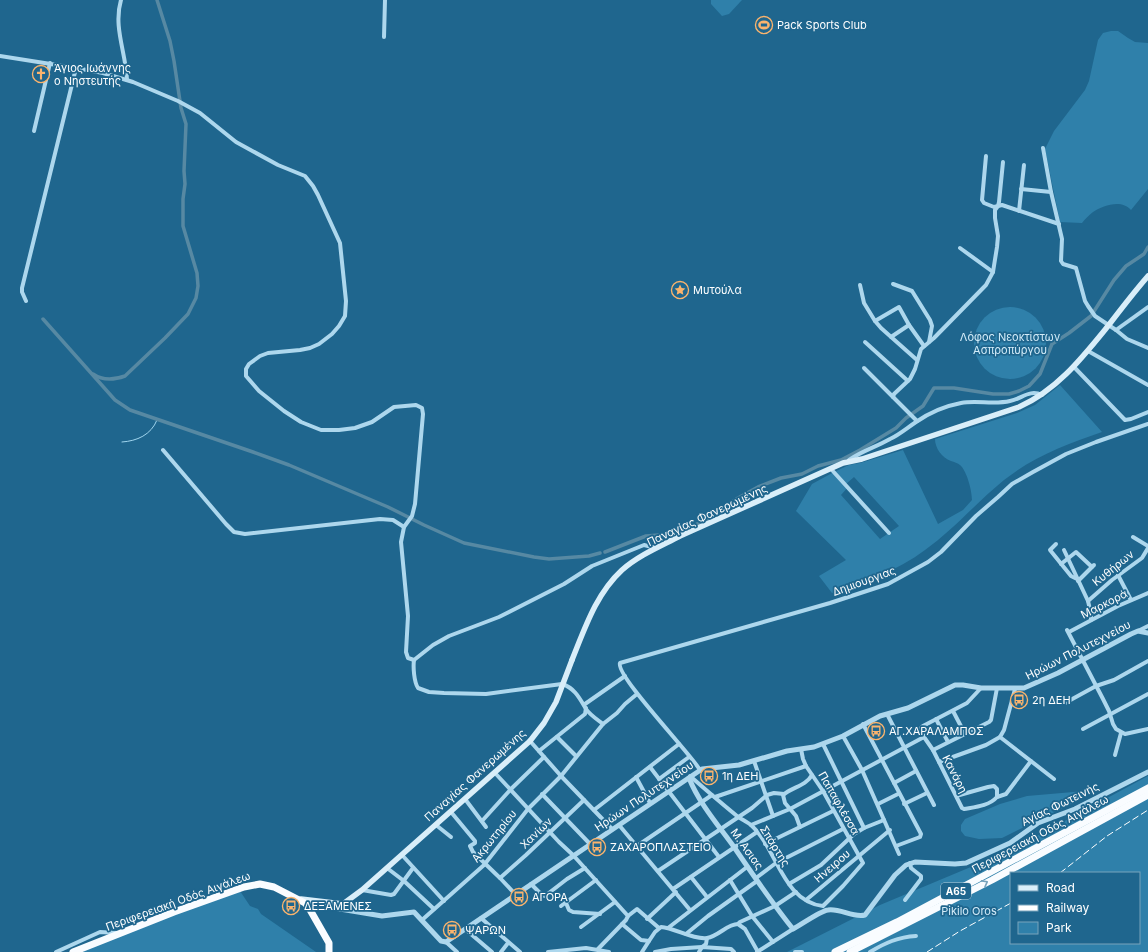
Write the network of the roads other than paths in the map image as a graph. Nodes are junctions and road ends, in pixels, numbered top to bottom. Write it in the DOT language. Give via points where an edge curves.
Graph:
graph roads {
  1 [pos="121,0"];
  2 [pos="385,0"];
  3 [pos="384,37"];
  4 [pos="0,56"];
  5 [pos="50,63"];
  6 [pos="76,68"];
  7 [pos="127,80"];
  8 [pos="34,131"];
  9 [pos="1043,148"];
  10 [pos="986,156"];
  11 [pos="1003,162"];
  12 [pos="1024,165"];
  13 [pos="1021,189"];
  14 [pos="1050,192"];
  15 [pos="998,206"];
  16 [pos="1019,211"];
  17 [pos="1059,224"];
  18 [pos="960,248"];
  19 [pos="993,272"];
  20 [pos="1148,276"];
  21 [pos="893,284"];
  22 [pos="860,285"];
  23 [pos="26,301"];
  24 [pos="1148,307"];
  25 [pos="875,321"];
  26 [pos="909,325"];
  27 [pos="1108,325"];
  28 [pos="1116,330"];
  29 [pos="931,332"];
  30 [pos="937,335"];
  31 [pos="891,337"];
  32 [pos="865,342"];
  33 [pos="929,342"];
  34 [pos="924,346"];
  35 [pos="1148,348"];
  36 [pos="1088,351"];
  37 [pos="917,360"];
  38 [pos="1074,367"];
  39 [pos="864,368"];
  40 [pos="908,380"];
  41 [pos="1148,384"];
  42 [pos="1042,395"];
  43 [pos="894,397"];
  44 [pos="1148,412"];
  45 [pos="917,421"];
  46 [pos="1148,424"];
  47 [pos="163,450"];
  48 [pos="846,463"];
  49 [pos="832,469"];
  50 [pos="404,527"];
  51 [pos="890,533"];
  52 [pos="1133,537"];
  53 [pos="1056,544"];
  54 [pos="1148,547"];
  55 [pos="656,548"];
  56 [pos="1064,550"];
  57 [pos="1068,558"];
  58 [pos="1061,564"];
  59 [pos="1118,575"];
  60 [pos="1077,580"];
  61 [pos="1148,593"];
  62 [pos="1132,600"];
  63 [pos="1088,601"];
  64 [pos="1091,620"];
  65 [pos="1148,626"];
  66 [pos="1138,631"];
  67 [pos="1148,633"];
  68 [pos="1082,659"];
  69 [pos="414,660"];
  70 [pos="1148,661"];
  71 [pos="625,676"];
  72 [pos="1096,686"];
  73 [pos="981,688"];
  74 [pos="997,688"];
  75 [pos="1015,689"];
  76 [pos="637,694"];
  77 [pos="1148,694"];
  78 [pos="1065,703"];
  79 [pos="586,706"];
  80 [pos="953,711"];
  81 [pos="887,714"];
  82 [pos="1109,714"];
  83 [pos="936,719"];
  84 [pos="603,724"];
  85 [pos="863,724"];
  86 [pos="1083,729"];
  87 [pos="1148,729"];
  88 [pos="1121,733"];
  89 [pos="965,734"];
  90 [pos="843,736"];
  91 [pos="924,736"];
  92 [pos="557,737"];
  93 [pos="1000,738"];
  94 [pos="530,741"];
  95 [pos="948,742"];
  96 [pos="679,744"];
  97 [pos="823,744"];
  98 [pos="904,747"];
  99 [pos="801,749"];
  100 [pos="932,750"];
  101 [pos="539,751"];
  102 [pos="1115,755"];
  103 [pos="576,756"];
  104 [pos="544,757"];
  105 [pos="689,757"];
  106 [pos="882,759"];
  107 [pos="754,761"];
  108 [pos="1031,761"];
  109 [pos="939,762"];
  110 [pos="806,766"];
  111 [pos="650,767"];
  112 [pos="700,770"];
  113 [pos="862,770"];
  114 [pos="916,771"];
  115 [pos="495,772"];
  116 [pos="1148,772"];
  117 [pos="812,775"];
  118 [pos="561,776"];
  119 [pos="636,777"];
  120 [pos="689,777"];
  121 [pos="659,779"];
  122 [pos="1054,779"];
  123 [pos="841,780"];
  124 [pos="761,781"];
  125 [pos="894,783"];
  126 [pos="1148,788"];
  127 [pos="511,789"];
  128 [pos="668,791"];
  129 [pos="823,791"];
  130 [pos="927,793"];
  131 [pos="542,794"];
  132 [pos="784,794"];
  133 [pos="898,794"];
  134 [pos="1148,795"];
  135 [pos="714,796"];
  136 [pos="766,796"];
  137 [pos="956,796"];
  138 [pos="997,797"];
  139 [pos="465,799"];
  140 [pos="584,800"];
  141 [pos="650,803"];
  142 [pos="703,803"];
  143 [pos="878,804"];
  144 [pos="904,804"];
  145 [pos="934,805"];
  146 [pos="528,808"];
  147 [pos="790,809"];
  148 [pos="594,810"];
  149 [pos="833,811"];
  150 [pos="451,812"];
  151 [pos="686,814"];
  152 [pos="773,816"];
  153 [pos="738,817"];
  154 [pos="565,818"];
  155 [pos="884,820"];
  156 [pos="482,821"];
  157 [pos="436,825"];
  158 [pos="619,825"];
  159 [pos="752,825"];
  160 [pos="486,827"];
  161 [pos="800,828"];
  162 [pos="864,828"];
  163 [pos="612,829"];
  164 [pos="720,829"];
  165 [pos="843,829"];
  166 [pos="890,830"];
  167 [pos="550,832"];
  168 [pos="757,832"];
  169 [pos="451,837"];
  170 [pos="705,839"];
  171 [pos="849,839"];
  172 [pos="590,844"];
  173 [pos="765,844"];
  174 [pos="637,846"];
  175 [pos="896,846"];
  176 [pos="734,848"];
  177 [pos="899,854"];
  178 [pos="402,855"];
  179 [pos="573,855"];
  180 [pos="859,855"];
  181 [pos="719,857"];
  182 [pos="776,863"];
  183 [pos="484,864"];
  184 [pos="910,864"];
  185 [pos="748,867"];
  186 [pos="387,868"];
  187 [pos="413,868"];
  188 [pos="585,868"];
  189 [pos="658,871"];
  190 [pos="691,877"];
  191 [pos="500,878"];
  192 [pos="596,880"];
  193 [pos="730,880"];
  194 [pos="757,880"];
  195 [pos="404,881"];
  196 [pos="531,884"];
  197 [pos="789,884"];
  198 [pos="362,890"];
  199 [pos="675,891"];
  200 [pos="796,892"];
  201 [pos="516,895"];
  202 [pos="738,895"];
  203 [pos="707,898"];
  204 [pos="300,899"];
  205 [pos="806,900"];
  206 [pos="905,900"];
  207 [pos="310,901"];
  208 [pos="444,901"];
  209 [pos="566,902"];
  210 [pos="615,902"];
  211 [pos="826,905"];
  212 [pos="561,906"];
  213 [pos="775,906"];
  214 [pos="434,909"];
  215 [pos="690,910"];
  216 [pos="600,914"];
  217 [pos="628,916"];
  218 [pos="752,916"];
  219 [pos="481,918"];
  220 [pos="648,919"];
  221 [pos="422,920"];
  222 [pos="622,924"];
  223 [pos="738,924"];
  224 [pos="581,927"];
  225 [pos="659,928"];
  226 [pos="668,928"];
  227 [pos="465,929"];
  228 [pos="793,929"];
  229 [pos="120,933"];
  230 [pos="686,934"];
  231 [pos="916,936"];
  232 [pos="707,938"];
  233 [pos="649,941"];
  234 [pos="446,942"];
  235 [pos="772,942"];
  236 [pos="508,943"];
  237 [pos="702,947"];
  238 [pos="598,949"];
  239 [pos="56,952"];
  240 [pos="73,952"];
  241 [pos="329,952"];
  242 [pos="457,952"];
  243 [pos="492,952"];
  244 [pos="501,952"];
  245 [pos="520,952"];
  246 [pos="548,952"];
  247 [pos="555,952"];
  248 [pos="609,952"];
  249 [pos="642,952"];
  250 [pos="655,952"];
  251 [pos="699,952"];
  252 [pos="734,952"];
  253 [pos="757,952"];
  254 [pos="795,952"];
  255 [pos="802,952"];
  256 [pos="835,952"];
  257 [pos="850,952"];
  258 [pos="870,952"];
  1 -- 7 [label="street" via="118,22"];
  2 -- 3 [label="street"];
  4 -- 5 [label="street"];
  5 -- 6 [label="street"];
  5 -- 8 [label="street"];
  6 -- 7 [label="street"];
  6 -- 23 [label="street" via="22,288"];
  7 -- 50 [label="street" via="180,102 205,116 236,142 278,165 305,176 313,186 340,242 347,308 345,316 325,340 310,348 268,353 256,358 248,364 246,376 259,392 284,411 321,430 355,428 372,422 394,407 416,405 422,408 415,504"];
  9 -- 14 [label="street"];
  10 -- 15 [label="street" via="982,200 987,205"];
  11 -- 15 [label="street"];
  12 -- 13 [label="street"];
  13 -- 14 [label="street"];
  13 -- 16 [label="street"];
  14 -- 17 [label="street"];
  15 -- 16 [label="street"];
  15 -- 19 [label="street" via="995,210 998,236"];
  16 -- 17 [label="street"];
  17 -- 27 [label="street" via="1062,239 1061,261 1076,268 1091,311"];
  18 -- 19 [label="street"];
  19 -- 30 [label="street" via="986,285"];
  20 -- 27 [label="main road, Παναγίας Φανερωμένης"];
  21 -- 29 [label="street" via="912,291 932,323"];
  22 -- 25 [label="street" via="864,303"];
  24 -- 28 [label="street"];
  25 -- 26 [label="street" via="899,307"];
  25 -- 31 [label="street"];
  26 -- 31 [label="street"];
  26 -- 34 [label="street"];
  27 -- 28 [label="street"];
  27 -- 36 [label="main road, Παναγίας Φανερωμένης"];
  28 -- 35 [label="street" via="1127,339"];
  29 -- 30 [label="street"];
  29 -- 33 [label="street"];
  30 -- 33 [label="street"];
  31 -- 37 [label="street"];
  32 -- 40 [label="street"];
  33 -- 34 [label="street"];
  34 -- 37 [label="street"];
  36 -- 38 [label="main road, Παναγίας Φανερωμένης"];
  36 -- 41 [label="street"];
  37 -- 40 [label="street"];
  38 -- 42 [label="main road, Παναγίας Φανερωμένης"];
  38 -- 44 [label="street" via="1125,420"];
  39 -- 43 [label="street"];
  40 -- 43 [label="street"];
  42 -- 45 [label="street" via="1036,392 1011,401 962,403 937,410"];
  42 -- 48 [label="main road, Παναγίας Φανερωμένης" via="1019,407"];
  43 -- 45 [label="street"];
  45 -- 48 [label="street" via="891,439 867,449"];
  46 -- 71 [label="street, Δημιουργιας" via="1066,454 1012,484 941,552 888,584 620,663 619,666"];
  47 -- 50 [label="street" via="237,534 380,519 393,520"];
  48 -- 49 [label="main road, Παναγίας Φανερωμένης"];
  49 -- 51 [label="street"];
  49 -- 55 [label="main road, Παναγίας Φανερωμένης"];
  50 -- 69 [label="street" via="401,551 408,616 406,652 408,658"];
  52 -- 54 [label="street"];
  53 -- 58 [label="street" via="1050,550"];
  54 -- 59 [label="street, Κυθήρων" via="1142,558"];
  55 -- 69 [label="street" via="644,545 592,566 564,584 499,617 445,638"];
  55 -- 94 [label="main road, Παναγίας Φανερωμένης, bridge" via="623,570 594,608 556,702"];
  56 -- 57 [label="street"];
  57 -- 58 [label="street"];
  57 -- 60 [label="street"];
  57 -- 60 [label="street" via="1076,552 1093,566"];
  58 -- 60 [label="street"];
  59 -- 62 [label="street"];
  59 -- 63 [label="street, Κυθήρων"];
  60 -- 63 [label="street"];
  61 -- 62 [label="street, Μαρκορά"];
  62 -- 64 [label="street, Μαρκορά"];
  63 -- 64 [label="street"];
  64 -- 68 [label="street, Μαρκορά" via="1068,631"];
  65 -- 66 [label="street, Ηρώων Πολυτεχνείου"];
  66 -- 67 [label="street"];
  66 -- 68 [label="street, Ηρώων Πολυτεχνείου"];
  68 -- 72 [label="street"];
  68 -- 75 [label="street, Ηρώων Πολυτεχνείου" via="1030,686"];
  69 -- 79 [label="street" via="415,683 423,690 495,694 562,684 570,686"];
  70 -- 72 [label="street" via="1114,680"];
  71 -- 76 [label="street"];
  71 -- 79 [label="street"];
  72 -- 78 [label="street"];
  72 -- 82 [label="street"];
  73 -- 74 [label="street, Ηρώων Πολυτεχνείου"];
  73 -- 80 [label="street" via="967,703"];
  73 -- 81 [label="street, Ηρώων Πολυτεχνείου" via="955,685 908,708"];
  74 -- 75 [label="street, Ηρώων Πολυτεχνείου"];
  74 -- 89 [label="street" via="989,722"];
  75 -- 93 [label="street"];
  76 -- 84 [label="street, Ακρωτηρίου"];
  76 -- 96 [label="street"];
  77 -- 82 [label="street"];
  79 -- 84 [label="street"];
  79 -- 92 [label="street" via="584,714"];
  80 -- 83 [label="street"];
  80 -- 89 [label="street"];
  81 -- 85 [label="street, Ηρώων Πολυτεχνείου"];
  81 -- 98 [label="street"];
  82 -- 86 [label="street"];
  82 -- 88 [label="street" via="1112,724"];
  83 -- 91 [label="street, Κανάρη" via="921,728"];
  83 -- 95 [label="street"];
  84 -- 103 [label="street, Ακρωτηρίου"];
  85 -- 90 [label="street, Ηρώων Πολυτεχνείου"];
  85 -- 106 [label="street"];
  87 -- 88 [label="street" via="1131,734"];
  88 -- 102 [label="street"];
  89 -- 95 [label="street"];
  90 -- 97 [label="street, Ηρώων Πολυτεχνείου"];
  90 -- 113 [label="street"];
  91 -- 98 [label="street"];
  91 -- 100 [label="street, Κανάρη"];
  92 -- 101 [label="street"];
  92 -- 103 [label="street"];
  93 -- 108 [label="street"];
  93 -- 109 [label="street"];
  94 -- 101 [label="street"];
  94 -- 115 [label="main road, Παναγίας Φανερωμένης"];
  95 -- 100 [label="street"];
  96 -- 105 [label="street"];
  96 -- 111 [label="street"];
  97 -- 99 [label="street, Ηρώων Πολυτεχνείου"];
  97 -- 123 [label="street"];
  98 -- 106 [label="street"];
  98 -- 114 [label="street"];
  99 -- 107 [label="street, Ηρώων Πολυτεχνείου"];
  99 -- 110 [label="street, Παπαφλέσσα"];
  100 -- 109 [label="street, Κανάρη"];
  101 -- 104 [label="street"];
  103 -- 118 [label="street, Ακρωτηρίου"];
  104 -- 118 [label="street"];
  104 -- 127 [label="street"];
  105 -- 112 [label="street"];
  105 -- 121 [label="street"];
  106 -- 113 [label="street"];
  106 -- 125 [label="street"];
  107 -- 112 [label="street, Ηρώων Πολυτεχνείου"];
  107 -- 124 [label="street"];
  108 -- 122 [label="street"];
  108 -- 138 [label="street" via="1006,794"];
  109 -- 137 [label="street, Κανάρη"];
  110 -- 117 [label="street, Παπαφλέσσα"];
  110 -- 124 [label="street"];
  111 -- 119 [label="street"];
  111 -- 121 [label="street"];
  112 -- 120 [label="street, Ηρώων Πολυτεχνείου"];
  113 -- 123 [label="street"];
  113 -- 143 [label="street"];
  114 -- 125 [label="street"];
  114 -- 130 [label="street"];
  115 -- 127 [label="street"];
  115 -- 139 [label="main road, Παναγίας Φανερωμένης"];
  116 -- 184 [label="street, Αγίας Φωτεινής" via="1075,809 1038,823 1010,843 966,862"];
  117 -- 129 [label="street, Παπαφλέσσα"];
  117 -- 132 [label="street" via="804,784"];
  118 -- 131 [label="street, Ακρωτηρίου"];
  118 -- 140 [label="street"];
  119 -- 141 [label="street"];
  119 -- 148 [label="street"];
  120 -- 128 [label="street, Ηρώων Πολυτεχνείου"];
  120 -- 135 [label="street, Σπάρτης"];
  120 -- 142 [label="street, Μ. Ασιας"];
  121 -- 128 [label="street"];
  123 -- 129 [label="street"];
  123 -- 162 [label="street"];
  124 -- 135 [label="street"];
  124 -- 136 [label="street"];
  125 -- 133 [label="street"];
  126 -- 256 [label="highway, Περιφερειακή Οδός Αιγάλεω / Α65" via="897,922"];
  127 -- 146 [label="street"];
  127 -- 156 [label="street"];
  128 -- 141 [label="street, Ηρώων Πολυτεχνείου"];
  128 -- 151 [label="street"];
  129 -- 147 [label="street"];
  129 -- 149 [label="street, Παπαφλέσσα"];
  130 -- 144 [label="street"];
  130 -- 145 [label="street"];
  131 -- 146 [label="street, Ακρωτηρίου"];
  131 -- 154 [label="street"];
  132 -- 136 [label="street"];
  132 -- 147 [label="street" via="785,803"];
  133 -- 143 [label="street"];
  133 -- 144 [label="street"];
  257 -- 134 [label="highway, Περιφερειακή Οδός Αιγάλεω / Α65, one-way"];
  135 -- 142 [label="street"];
  135 -- 153 [label="street, Σπάρτης"];
  136 -- 152 [label="street"];
  136 -- 153 [label="street"];
  137 -- 138 [label="street, Κανάρη" via="964,809 988,804"];
  137 -- 138 [label="street" via="994,786 997,789"];
  139 -- 150 [label="main road, Παναγίας Φανερωμένης"];
  139 -- 156 [label="street"];
  140 -- 148 [label="street"];
  140 -- 154 [label="street, Χανίων"];
  141 -- 158 [label="street, Ηρώων Πολυτεχνείου"];
  142 -- 151 [label="street"];
  142 -- 164 [label="street, Μ. Ασιας"];
  143 -- 155 [label="street"];
  144 -- 175 [label="street" via="921,836"];
  146 -- 167 [label="street"];
  146 -- 183 [label="street, Ακρωτηρίου"];
  147 -- 152 [label="street"];
  147 -- 161 [label="street" via="796,816"];
  148 -- 163 [label="street"];
  149 -- 161 [label="street"];
  149 -- 165 [label="street, Παπαφλέσσα"];
  150 -- 157 [label="main road, Παναγίας Φανερωμένης"];
  150 -- 183 [label="street" via="475,841 470,846"];
  151 -- 170 [label="street"];
  151 -- 174 [label="street"];
  152 -- 159 [label="street"];
  153 -- 159 [label="street, Σπάρτης"];
  153 -- 164 [label="street"];
  154 -- 167 [label="street, Χανίων"];
  154 -- 172 [label="street"];
  155 -- 162 [label="street"];
  155 -- 166 [label="street"];
  156 -- 160 [label="street"];
  157 -- 169 [label="street"];
  157 -- 178 [label="main road, Παναγίας Φανερωμένης"];
  158 -- 163 [label="street, Ηρώων Πολυτεχνείου"];
  158 -- 174 [label="street"];
  159 -- 168 [label="street, Σπάρτης"];
  161 -- 173 [label="street"];
  162 -- 171 [label="street"];
  163 -- 172 [label="street, Ηρώων Πολυτεχνείου"];
  164 -- 170 [label="street"];
  164 -- 176 [label="street, Μ. Ασιας"];
  165 -- 171 [label="street, Παπαφλέσσα"];
  165 -- 182 [label="street"];
  166 -- 175 [label="street"];
  166 -- 180 [label="street, Ηνειρου"];
  167 -- 179 [label="street"];
  167 -- 191 [label="street, Χανίων"];
  168 -- 173 [label="street, Σπάρτης"];
  168 -- 176 [label="street"];
  170 -- 181 [label="street"];
  170 -- 189 [label="street"];
  171 -- 180 [label="street, Παπαφλέσσα"];
  171 -- 197 [label="street" via="830,859"];
  172 -- 179 [label="street, Ηρώων Πολυτεχνείου"];
  173 -- 182 [label="street, Σπάρτης"];
  174 -- 189 [label="street"];
  175 -- 177 [label="street"];
  176 -- 181 [label="street"];
  176 -- 185 [label="street, Μ. Ασιας"];
  178 -- 186 [label="main road, Παναγίας Φανερωμένης"];
  178 -- 187 [label="street"];
  179 -- 188 [label="street"];
  179 -- 196 [label="street, Ηρώων Πολυτεχνείου"];
  180 -- 205 [label="street, Ηνειρου"];
  180 -- 211 [label="street, Παπαφλέσσα" via="863,861 862,865"];
  181 -- 190 [label="street"];
  182 -- 194 [label="street"];
  182 -- 197 [label="street, Σπάρτης"];
  183 -- 191 [label="street"];
  183 -- 208 [label="street, Ακρωτηρίου"];
  184 -- 206 [label="street" via="910,868 922,878"];
  184 -- 228 [label="street" via="895,875 865,915 826,910"];
  185 -- 193 [label="street"];
  185 -- 194 [label="street, Μ. Ασιας"];
  186 -- 195 [label="street"];
  186 -- 198 [label="main road, Παναγίας Φανερωμένης"];
  187 -- 195 [label="street"];
  187 -- 208 [label="street"];
  188 -- 192 [label="street"];
  188 -- 196 [label="street" via="545,896"];
  189 -- 199 [label="street"];
  190 -- 199 [label="street"];
  190 -- 203 [label="street"];
  191 -- 201 [label="street"];
  192 -- 209 [label="street"];
  192 -- 210 [label="street"];
  193 -- 202 [label="street"];
  193 -- 203 [label="street"];
  194 -- 202 [label="street"];
  194 -- 213 [label="street, Μ. Ασιας"];
  195 -- 198 [label="street" via="391,895"];
  195 -- 214 [label="street"];
  196 -- 201 [label="street, Ηρώων Πολυτεχνείου"];
  197 -- 200 [label="street, Σπάρτης"];
  198 -- 207 [label="main road, Παναγίας Φανερωμένης" via="343,904"];
  199 -- 215 [label="street"];
  199 -- 220 [label="street"];
  200 -- 205 [label="street, Σπάρτης"];
  200 -- 213 [label="street"];
  201 -- 219 [label="street, Ηρώων Πολυτεχνείου"];
  202 -- 218 [label="street"];
  202 -- 230 [label="street"];
  203 -- 215 [label="street"];
  204 -- 207 [label="main road, Παναγίας Φανερωμένης"];
  204 -- 229 [label="highway, Περιφερειακή Οδός Αιγάλεω" via="264,884 255,884"];
  204 -- 241 [label="highway, Περιφερειακή Οδός Αιγάλεω" via="310,908 329,943"];
  205 -- 211 [label="street, Σπάρτης" via="821,906"];
  207 -- 221 [label="street" via="316,905 382,916 414,912"];
  208 -- 214 [label="street, Ακρωτηρίου"];
  209 -- 212 [label="street"];
  209 -- 216 [label="street" via="569,910 573,912"];
  210 -- 216 [label="street"];
  210 -- 217 [label="street"];
  213 -- 218 [label="street"];
  213 -- 228 [label="street, Μ. Ασιας"];
  214 -- 221 [label="street, Ακρωτηρίου"];
  215 -- 226 [label="street"];
  216 -- 224 [label="street"];
  217 -- 220 [label="street" via="636,908"];
  217 -- 222 [label="street"];
  218 -- 223 [label="street"];
  218 -- 235 [label="street"];
  219 -- 227 [label="street, Ηρώων Πολυτεχνείου"];
  219 -- 236 [label="street"];
  220 -- 225 [label="street"];
  221 -- 234 [label="street" via="441,941"];
  222 -- 233 [label="street" via="641,940"];
  222 -- 238 [label="street"];
  223 -- 232 [label="street"];
  223 -- 253 [label="street" via="745,929"];
  225 -- 226 [label="street"];
  225 -- 233 [label="street"];
  226 -- 230 [label="street"];
  227 -- 234 [label="street, Ηρώων Πολυτεχνείου"];
  227 -- 243 [label="street"];
  228 -- 235 [label="street"];
  229 -- 239 [label="street" via="100,932"];
  229 -- 240 [label="highway, Περιφερειακή Οδός Αιγάλεω"];
  230 -- 232 [label="street"];
  231 -- 258 [label="street" via="894,939"];
  232 -- 237 [label="street" via="706,944"];
  233 -- 249 [label="street"];
  234 -- 242 [label="street"];
  235 -- 253 [label="street"];
  236 -- 244 [label="street"];
  236 -- 245 [label="street"];
  237 -- 250 [label="street"];
  237 -- 251 [label="street"];
  237 -- 252 [label="street" via="731,949"];
  238 -- 247 [label="street"];
  238 -- 248 [label="street"];
  246 -- 247 [label="street"];
  254 -- 255 [label="street"];
}
